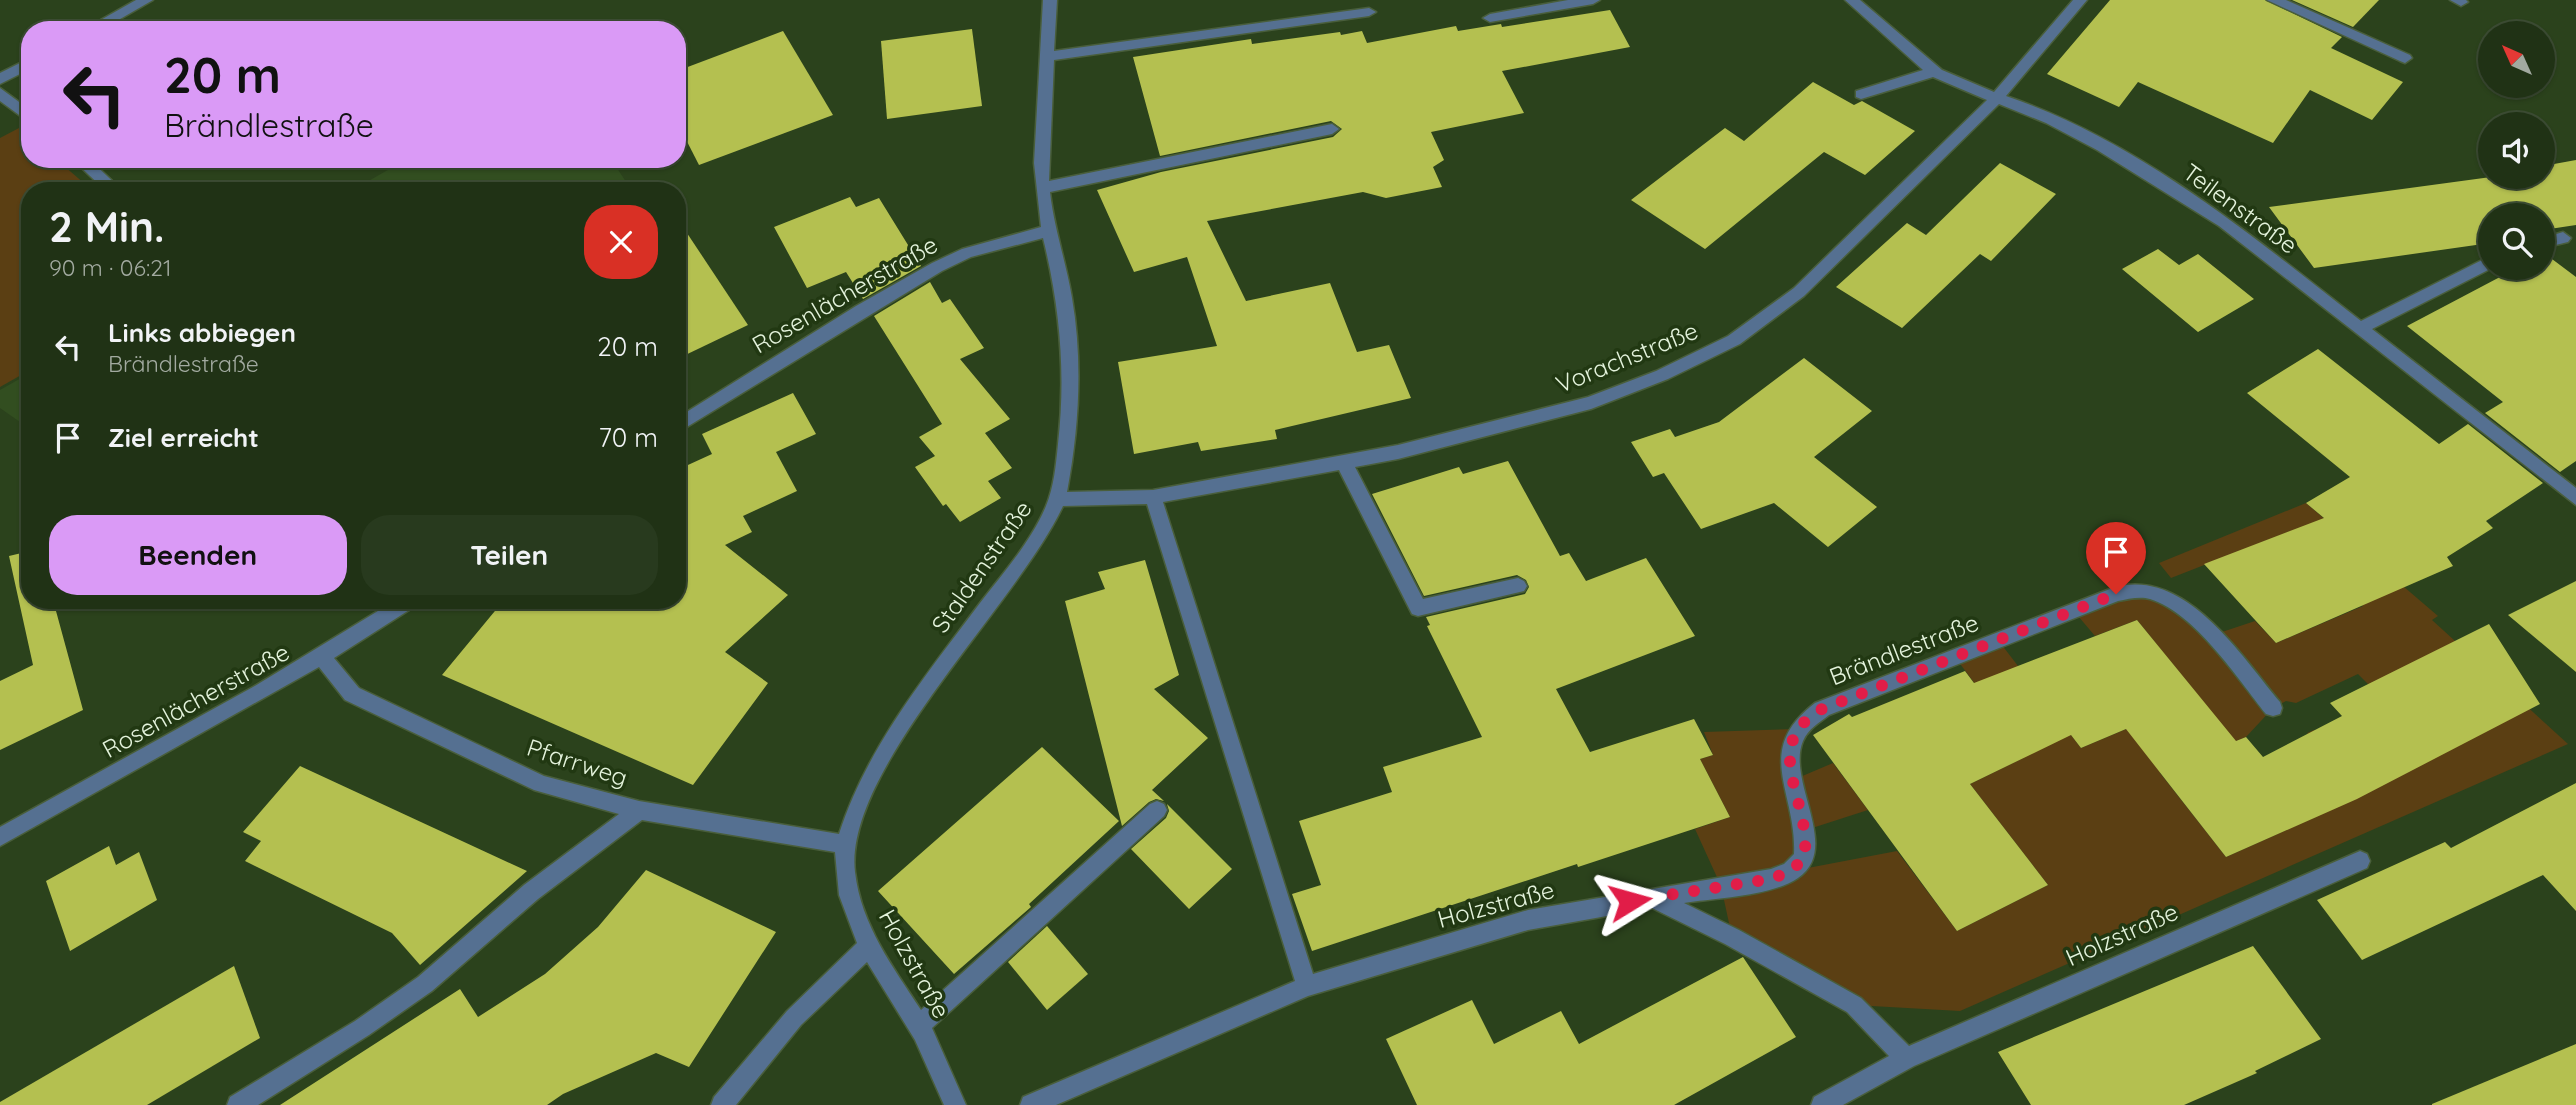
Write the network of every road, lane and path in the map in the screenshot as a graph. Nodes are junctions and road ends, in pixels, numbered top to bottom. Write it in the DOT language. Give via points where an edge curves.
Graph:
graph roads {
  1 [pos="146,0"];
  2 [pos="1050,0"];
  3 [pos="1593,0"];
  4 [pos="1852,0"];
  5 [pos="1881,0"];
  6 [pos="2080,0"];
  7 [pos="2274,0"];
  8 [pos="1865,11"];
  9 [pos="1368,12"];
  10 [pos="1490,18"];
  11 [pos="107,21"];
  12 [pos="1049,56"];
  13 [pos="2405,58"];
  14 [pos="21,67"];
  15 [pos="1935,71"];
  16 [pos="0,79"];
  17 [pos="0,93"];
  18 [pos="1861,94"];
  19 [pos="1997,99"];
  20 [pos="21,110"];
  21 [pos="1332,129"];
  22 [pos="89,168"];
  23 [pos="106,182"];
  24 [pos="1042,188"];
  25 [pos="1048,231"];
  26 [pos="2563,238"];
  27 [pos="2555,240"];
  28 [pos="2478,268"];
  29 [pos="2360,328"];
  30 [pos="686,420"];
  31 [pos="1344,462"];
  32 [pos="1153,497"];
  33 [pos="2576,498"];
  34 [pos="1058,499"];
  35 [pos="1518,586"];
  36 [pos="397,609"];
  37 [pos="323,658"];
  38 [pos="2273,708"];
  39 [pos="639,810"];
  40 [pos="1157,810"];
  41 [pos="0,837"];
  42 [pos="846,844"];
  43 [pos="2360,860"];
  44 [pos="1653,898"];
  45 [pos="870,945"];
  46 [pos="1307,986"];
  47 [pos="919,1026"];
  48 [pos="1906,1058"];
  49 [pos="239,1105"];
  50 [pos="722,1105"];
  51 [pos="955,1105"];
  52 [pos="1031,1105"];
  53 [pos="1822,1105"];
  1 -- 11 [label="street"];
  2 -- 12 [label="street, Staldenstraße"];
  3 -- 10 [label="street"];
  4 -- 8 [label="street, Teilenstraße"];
  5 -- 8 [label="street"];
  6 -- 19 [label="street, Vorachstraße"];
  7 -- 13 [label="street"];
  8 -- 15 [label="street, Teilenstraße"];
  9 -- 12 [label="street"];
  12 -- 24 [label="street, Staldenstraße" via="1041,131"];
  14 -- 16 [label="street"];
  15 -- 18 [label="street"];
  15 -- 19 [label="street, Teilenstraße" via="1965,89"];
  17 -- 20 [label="street"];
  19 -- 29 [label="street, Teilenstraße" via="2026,108 2164,182 2224,222"];
  19 -- 31 [label="street, Vorachstraße" via="1799,292 1734,340 1591,403 1515,425"];
  21 -- 24 [label="street"];
  22 -- 23 [label="street"];
  24 -- 25 [label="street, Staldenstraße"];
  25 -- 30 [label="street, Rosenlächerstraße" via="968,253 937,267"];
  25 -- 34 [label="street, Staldenstraße" via="1067,315 1069,428"];
  26 -- 27 [label="street"];
  28 -- 29 [label="street"];
  29 -- 33 [label="street, Teilenstraße"];
  31 -- 32 [label="street, Vorachstraße"];
  31 -- 35 [label="street" via="1418,608"];
  32 -- 34 [label="street, Vorachstraße"];
  32 -- 46 [label="street"];
  34 -- 42 [label="street, Staldenstraße" via="1025,557 952,654 881,762"];
  36 -- 37 [label="street, Rosenlächerstraße"];
  37 -- 39 [label="street, Pfarrweg" via="352,694 364,700 541,784"];
  37 -- 41 [label="street, Rosenlächerstraße"];
  38 -- 44 [label="street, Brändlestraße" via="2192,616 2153,592 2133,589 2116,594 1807,717 1789,746 1792,780 1806,830 1804,858 1791,871 1771,879"];
  39 -- 42 [label="street, Pfarrweg"];
  39 -- 49 [label="street" via="531,891 425,984"];
  40 -- 47 [label="street"];
  42 -- 45 [label="street, Holzstraße" via="844,867 852,904"];
  43 -- 48 [label="street, Holzstraße"];
  44 -- 46 [label="street, Holzstraße" via="1528,920"];
  44 -- 48 [label="street" via="1854,1004"];
  45 -- 47 [label="street, Holzstraße"];
  45 -- 50 [label="street" via="794,1018"];
  46 -- 52 [label="street, Holzstraße"];
  47 -- 51 [label="street, Holzstraße"];
  48 -- 53 [label="street, Holzstraße"];
}
